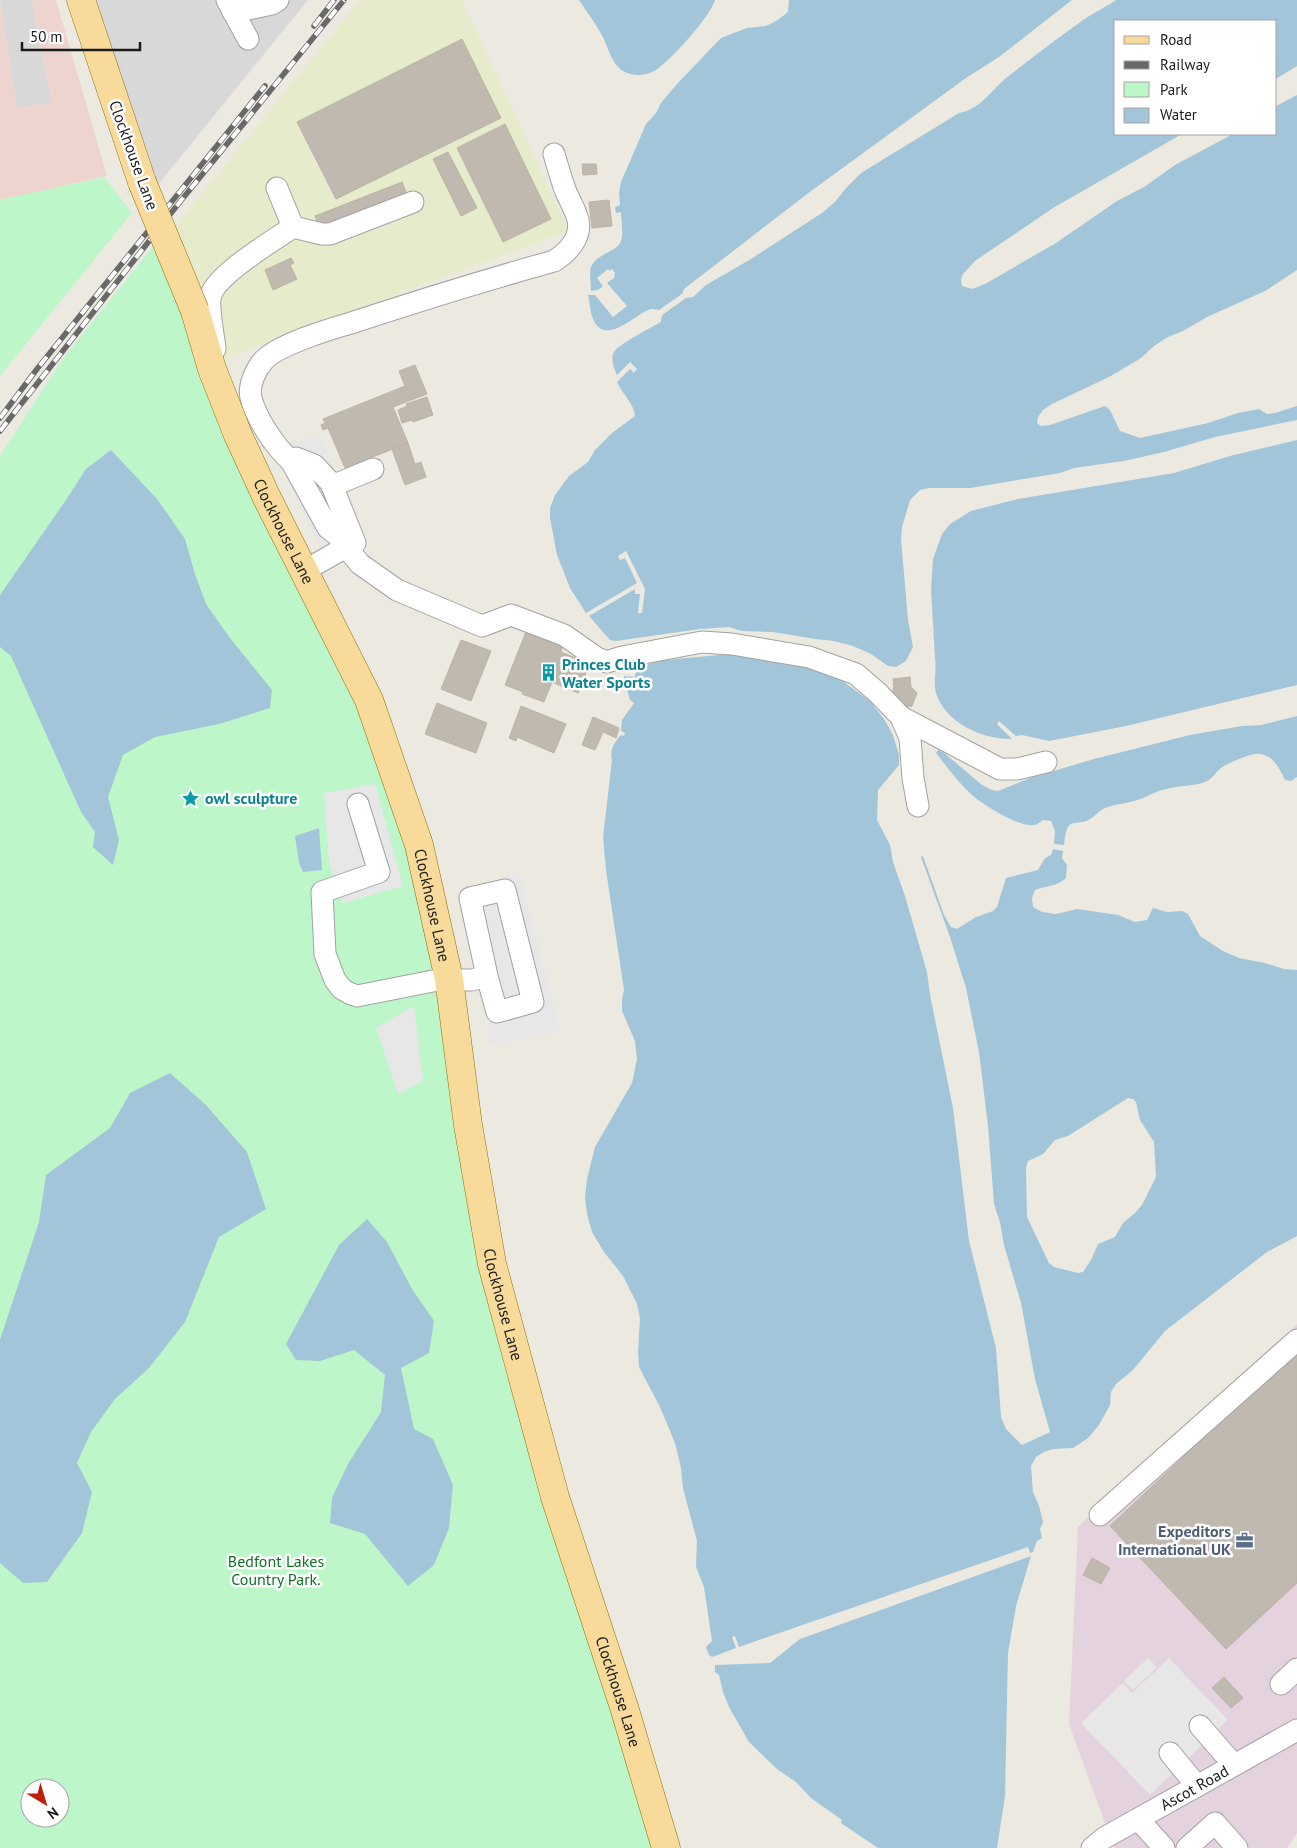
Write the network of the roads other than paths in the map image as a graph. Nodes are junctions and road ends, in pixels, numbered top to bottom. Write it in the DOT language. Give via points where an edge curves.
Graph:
graph roads {
  1 [pos="81,0"];
  2 [pos="278,0"];
  3 [pos="230,6"];
  4 [pos="248,39"];
  5 [pos="554,154"];
  6 [pos="277,188"];
  7 [pos="413,202"];
  8 [pos="293,227"];
  9 [pos="212,369"];
  10 [pos="291,461"];
  11 [pos="373,469"];
  12 [pos="332,486"];
  13 [pos="346,547"];
  14 [pos="304,571"];
  15 [pos="912,716"];
  16 [pos="942,738"];
  17 [pos="911,756"];
  18 [pos="1046,762"];
  19 [pos="358,804"];
  20 [pos="918,806"];
  21 [pos="487,976"];
  22 [pos="449,979"];
  23 [pos="1297,1340"];
  24 [pos="1100,1516"];
  25 [pos="1297,1670"];
  26 [pos="1281,1684"];
  27 [pos="1200,1726"];
  28 [pos="1297,1730"];
  29 [pos="1170,1753"];
  30 [pos="1234,1765"];
  31 [pos="1198,1786"];
  32 [pos="1138,1819"];
  33 [pos="666,1848"];
  34 [pos="1092,1848"];
  35 [pos="1164,1848"];
  36 [pos="1187,1848"];
  37 [pos="1237,1848"];
  1 -- 9 [label="main road, Clockhouse Lane, bridge" via="142,182 195,311"];
  2 -- 3 [label="street" via="272,4"];
  3 -- 4 [label="street"];
  5 -- 10 [label="street" via="560,178 579,221 574,242 554,261 316,334 264,359 251,382 251,397 272,440"];
  6 -- 8 [label="street"];
  7 -- 8 [label="street" via="330,234"];
  8 -- 9 [label="street" via="231,271 214,288 210,297 215,348"];
  9 -- 14 [label="main road, Clockhouse Lane" via="238,435"];
  10 -- 12 [label="street" via="296,458 314,465"];
  10 -- 13 [label="street" via="328,528"];
  11 -- 12 [label="street"];
  12 -- 13 [label="street" via="355,543"];
  13 -- 14 [label="street"];
  13 -- 15 [label="street" via="360,564 397,590 482,626 511,615 564,636 607,662 702,642 809,657 856,674"];
  14 -- 22 [label="main road, Clockhouse Lane" via="369,700 419,845"];
  15 -- 16 [label="street"];
  15 -- 17 [label="street"];
  16 -- 17 [label="street" via="927,741"];
  16 -- 18 [label="street" via="1000,769 1017,769"];
  17 -- 20 [label="street"];
  19 -- 22 [label="street" via="378,872 322,892 325,954 335,980 342,989 357,996"];
  21 -- 21 [label="street" via="497,1012 533,1002 505,890 470,898"];
  21 -- 22 [label="street" via="472,980"];
  22 -- 33 [label="main road, Clockhouse Lane" via="468,1125 492,1264 555,1497"];
  23 -- 24 [label="street"];
  25 -- 26 [label="street"];
  27 -- 30 [label="street"];
  28 -- 30 [label="street, Ascot Road"];
  29 -- 31 [label="street"];
  30 -- 31 [label="street, Ascot Road"];
  31 -- 32 [label="street, Ascot Road"];
  32 -- 34 [label="street, Ascot Road"];
  32 -- 35 [label="street"];
  36 -- 37 [label="street" via="1215,1823"];
}
